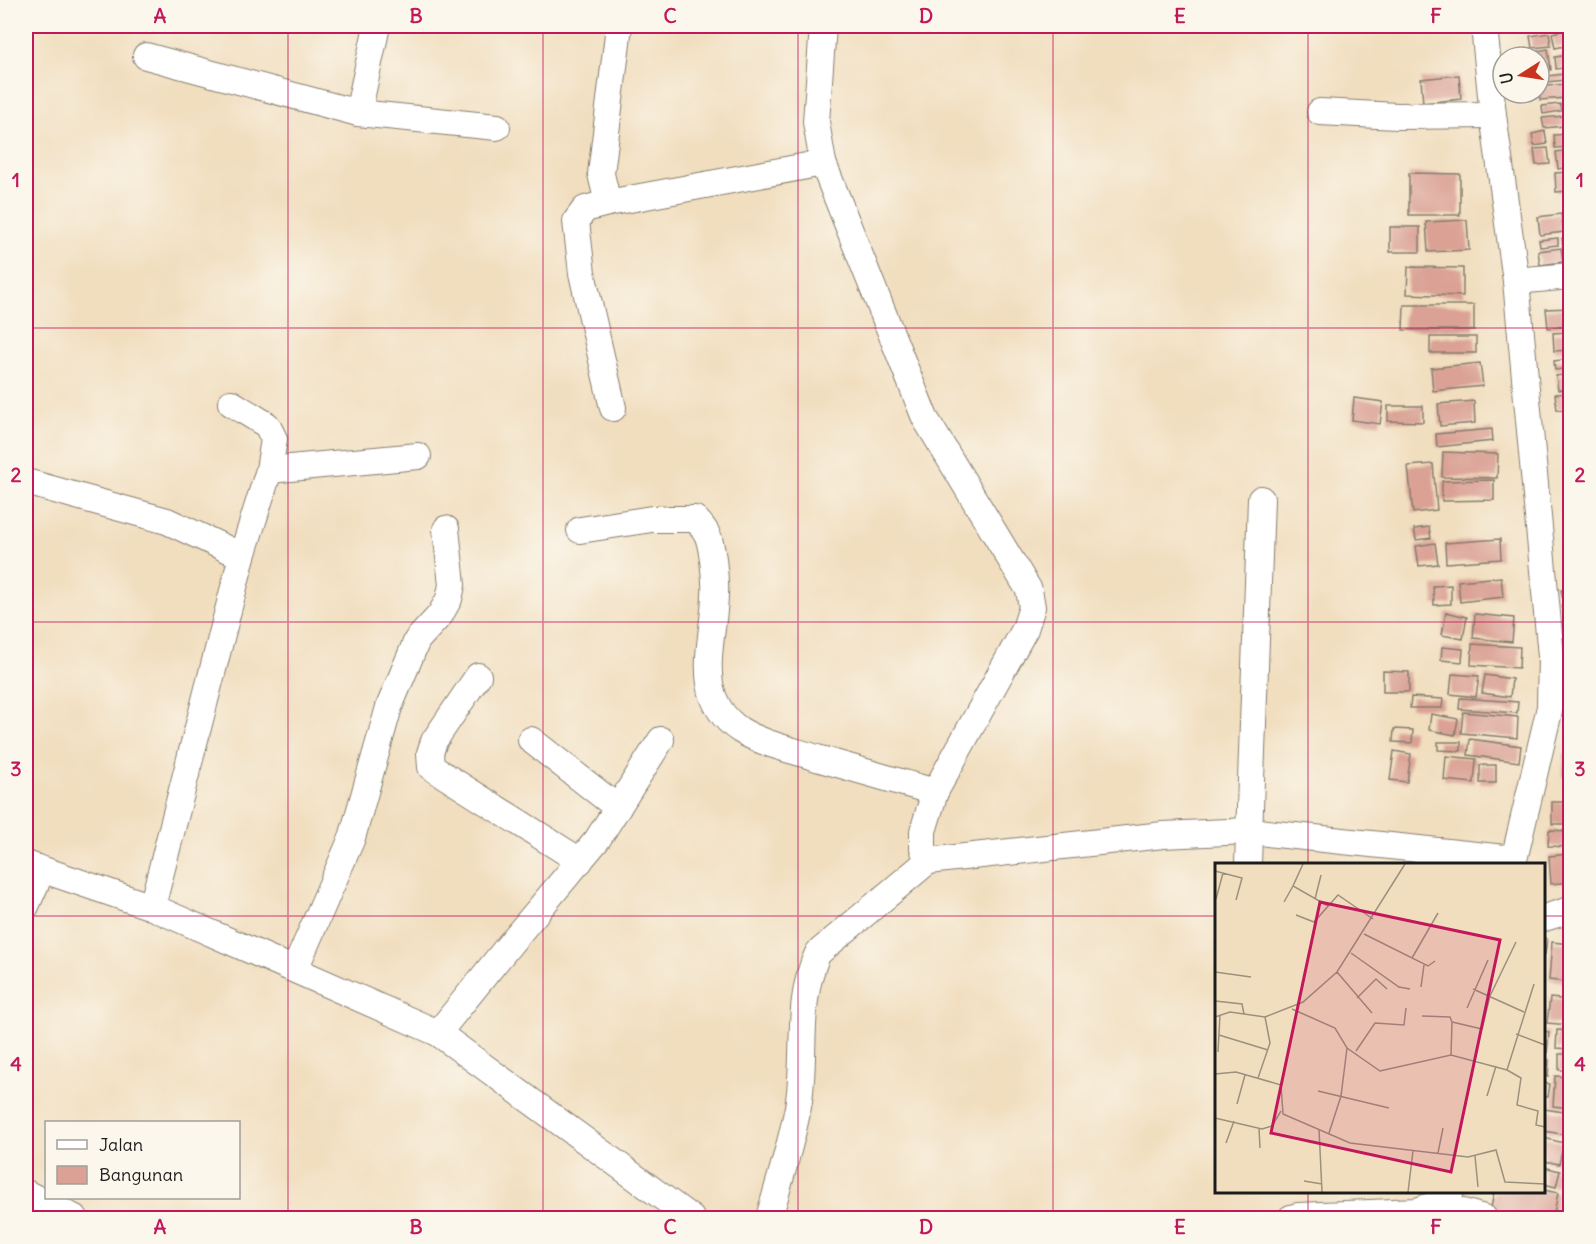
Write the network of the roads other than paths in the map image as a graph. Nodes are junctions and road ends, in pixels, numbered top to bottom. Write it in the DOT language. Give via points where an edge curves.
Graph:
graph roads {
  1 [pos="377,26"];
  2 [pos="619,26"];
  3 [pos="822,26"];
  4 [pos="1484,26"];
  5 [pos="146,56"];
  6 [pos="1320,112"];
  7 [pos="358,113"];
  8 [pos="1492,115"];
  9 [pos="497,127"];
  10 [pos="823,163"];
  11 [pos="608,203"];
  12 [pos="1570,276"];
  13 [pos="1516,281"];
  14 [pos="231,403"];
  15 [pos="613,408"];
  16 [pos="418,456"];
  17 [pos="269,470"];
  18 [pos="26,482"];
  19 [pos="1261,499"];
  20 [pos="446,529"];
  21 [pos="580,530"];
  22 [pos="242,556"];
  23 [pos="478,676"];
  24 [pos="531,740"];
  25 [pos="661,740"];
  26 [pos="935,792"];
  27 [pos="618,808"];
  28 [pos="1248,831"];
  29 [pos="580,861"];
  30 [pos="928,861"];
  31 [pos="1514,862"];
  32 [pos="1248,863"];
  33 [pos="34,867"];
  34 [pos="26,906"];
  35 [pos="152,907"];
  36 [pos="1570,910"];
  37 [pos="1545,918"];
  38 [pos="295,969"];
  39 [pos="438,1033"];
  40 [pos="26,1193"];
  41 [pos="1442,1198"];
  42 [pos="75,1218"];
  43 [pos="691,1218"];
  44 [pos="769,1218"];
  45 [pos="1292,1218"];
  46 [pos="1484,1218"];
  1 -- 7 [label="street"];
  2 -- 11 [label="street" via="601,174"];
  3 -- 10 [label="street" via="816,122"];
  4 -- 8 [label="street"];
  5 -- 7 [label="street"];
  6 -- 8 [label="street"];
  7 -- 9 [label="street"];
  8 -- 13 [label="street"];
  10 -- 11 [label="street"];
  10 -- 26 [label="street" via="925,418 1029,590 1032,607 1025,629"];
  11 -- 15 [label="street" via="585,209 576,221 582,273"];
  12 -- 13 [label="street"];
  13 -- 31 [label="street" via="1551,657 1550,706"];
  14 -- 17 [label="street" via="267,425 274,439"];
  16 -- 17 [label="street"];
  17 -- 22 [label="street"];
  18 -- 22 [label="street" via="167,521"];
  19 -- 28 [label="street"];
  20 -- 38 [label="street" via="452,585 449,599 417,640 389,707 352,838"];
  21 -- 26 [label="street" via="652,519 695,519 710,540 714,566 715,595 707,664 711,692 720,711 740,729 774,745"];
  22 -- 35 [label="street"];
  23 -- 29 [label="street" via="434,741 429,753 431,767"];
  24 -- 27 [label="street"];
  25 -- 27 [label="street"];
  26 -- 30 [label="street" via="923,831"];
  27 -- 29 [label="street"];
  28 -- 30 [label="street" via="1163,835"];
  28 -- 31 [label="street"];
  28 -- 32 [label="street"];
  29 -- 39 [label="street"];
  30 -- 44 [label="street" via="818,953 810,970 798,1106"];
  33 -- 34 [label="street"];
  33 -- 35 [label="street"];
  35 -- 38 [label="street"];
  36 -- 37 [label="street"];
  38 -- 39 [label="street"];
  39 -- 43 [label="street"];
  40 -- 42 [label="street"];
  41 -- 45 [label="street" via="1417,1211"];
  41 -- 46 [label="street"];
}
